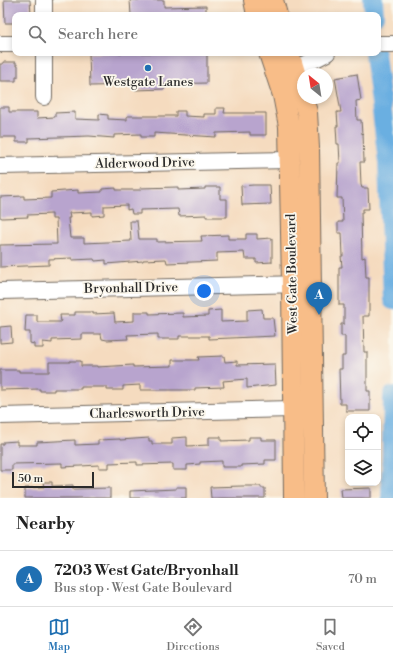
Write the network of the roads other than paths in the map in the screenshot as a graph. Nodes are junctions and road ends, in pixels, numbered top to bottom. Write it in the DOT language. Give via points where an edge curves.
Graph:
graph roads {
  1 [pos="44,0"];
  2 [pos="254,0"];
  3 [pos="273,0"];
  4 [pos="44,12"];
  5 [pos="256,12"];
  6 [pos="276,12"];
  7 [pos="0,44"];
  8 [pos="12,44"];
  9 [pos="381,44"];
  10 [pos="393,44"];
  11 [pos="44,56"];
  12 [pos="274,56"];
  13 [pos="317,56"];
  14 [pos="287,65"];
  15 [pos="44,97"];
  16 [pos="290,160"];
  17 [pos="0,166"];
  18 [pos="301,284"];
  19 [pos="0,291"];
  20 [pos="293,410"];
  21 [pos="0,416"];
  22 [pos="294,498"];
  23 [pos="314,498"];
  1 -- 4 [label="street"];
  2 -- 5 [label="main road"];
  3 -- 6 [label="main road"];
  7 -- 8 [label="street"];
  9 -- 10 [label="street"];
  11 -- 15 [label="street"];
  12 -- 14 [label="main road, West Gate Boulevard"];
  13 -- 14 [label="street"];
  14 -- 16 [label="main road, West Gate Boulevard" via="286,111"];
  14 -- 18 [label="main road, West Gate Boulevard" via="307,112 309,148"];
  16 -- 17 [label="street, Alderwood Drive"];
  16 -- 18 [label="main road, West Gate Boulevard"];
  18 -- 19 [label="street, Bryonhall Drive"];
  18 -- 20 [label="main road, West Gate Boulevard"];
  18 -- 23 [label="main road, West Gate Boulevard"];
  20 -- 21 [label="street, Charlesworth Drive"];
  20 -- 22 [label="main road, West Gate Boulevard"];
}
